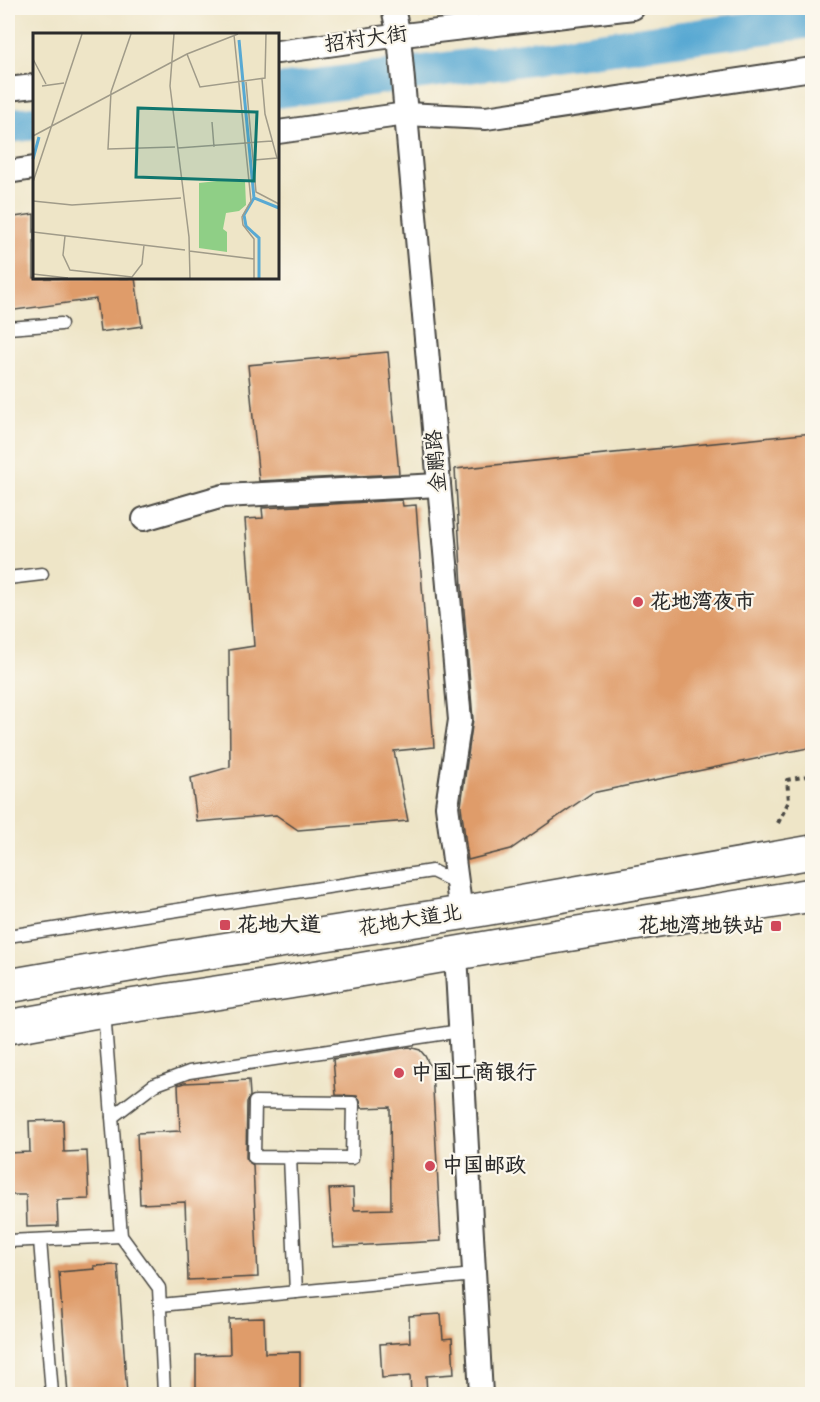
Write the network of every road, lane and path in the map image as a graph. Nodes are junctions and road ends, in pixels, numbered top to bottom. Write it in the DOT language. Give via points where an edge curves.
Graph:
graph roads {
  1 [pos="393,8"];
  2 [pos="633,8"];
  3 [pos="573,11"];
  4 [pos="399,40"];
  5 [pos="279,52"];
  6 [pos="813,69"];
  7 [pos="33,86"];
  8 [pos="8,89"];
  9 [pos="405,106"];
  10 [pos="279,132"];
  11 [pos="33,168"];
  12 [pos="8,172"];
  13 [pos="61,324"];
  14 [pos="8,328"];
  15 [pos="439,485"];
  16 [pos="144,519"];
  17 [pos="42,574"];
  18 [pos="8,578"];
  19 [pos="813,775"];
  20 [pos="778,823"];
  21 [pos="813,852"];
  22 [pos="813,896"];
  23 [pos="459,898"];
  24 [pos="8,936"];
  25 [pos="456,954"];
  26 [pos="8,986"];
  27 [pos="104,1010"];
  28 [pos="8,1027"];
  29 [pos="460,1032"];
  30 [pos="112,1117"];
  31 [pos="290,1157"];
  32 [pos="121,1236"];
  33 [pos="40,1240"];
  34 [pos="8,1241"];
  35 [pos="474,1275"];
  36 [pos="296,1293"];
  37 [pos="160,1305"];
  38 [pos="52,1395"];
  39 [pos="164,1395"];
  40 [pos="481,1395"];
  1 -- 4 [label="street, 金鹏路"];
  2 -- 3 [label="street, 招村大街"];
  3 -- 4 [label="street, 招村大街"];
  4 -- 5 [label="street, 招村大街"];
  4 -- 9 [label="street, 金鹏路"];
  6 -- 9 [label="street" via="486,118"];
  7 -- 8 [label="street"];
  9 -- 10 [label="street"];
  9 -- 15 [label="street, 金鹏路"];
  11 -- 12 [label="street"];
  13 -- 14 [label="lane"];
  15 -- 16 [label="street" via="224,496"];
  15 -- 23 [label="street, 金鹏路" via="460,720 447,806"];
  17 -- 18 [label="lane"];
  19 -- 20 [label="path" via="787,780 789,801"];
  21 -- 23 [label="main road, 花地大道北"];
  22 -- 25 [label="main road, 花地大道北"];
  23 -- 24 [label="lane" via="432,871"];
  23 -- 26 [label="main road, 花地大道北" via="164,959"];
  25 -- 27 [label="main road, 花地大道北"];
  25 -- 29 [label="street"];
  27 -- 28 [label="main road, 花地大道北"];
  27 -- 30 [label="lane"];
  29 -- 30 [label="lane" via="189,1072 154,1085"];
  29 -- 35 [label="street"];
  30 -- 32 [label="lane"];
  31 -- 31 [label="lane" via="352,1158 353,1103 255,1102 254,1157"];
  31 -- 36 [label="lane"];
  32 -- 33 [label="lane"];
  32 -- 37 [label="lane" via="159,1288"];
  33 -- 34 [label="lane"];
  33 -- 38 [label="lane"];
  35 -- 36 [label="lane"];
  35 -- 40 [label="street"];
  36 -- 37 [label="lane"];
  37 -- 39 [label="lane"];
}
